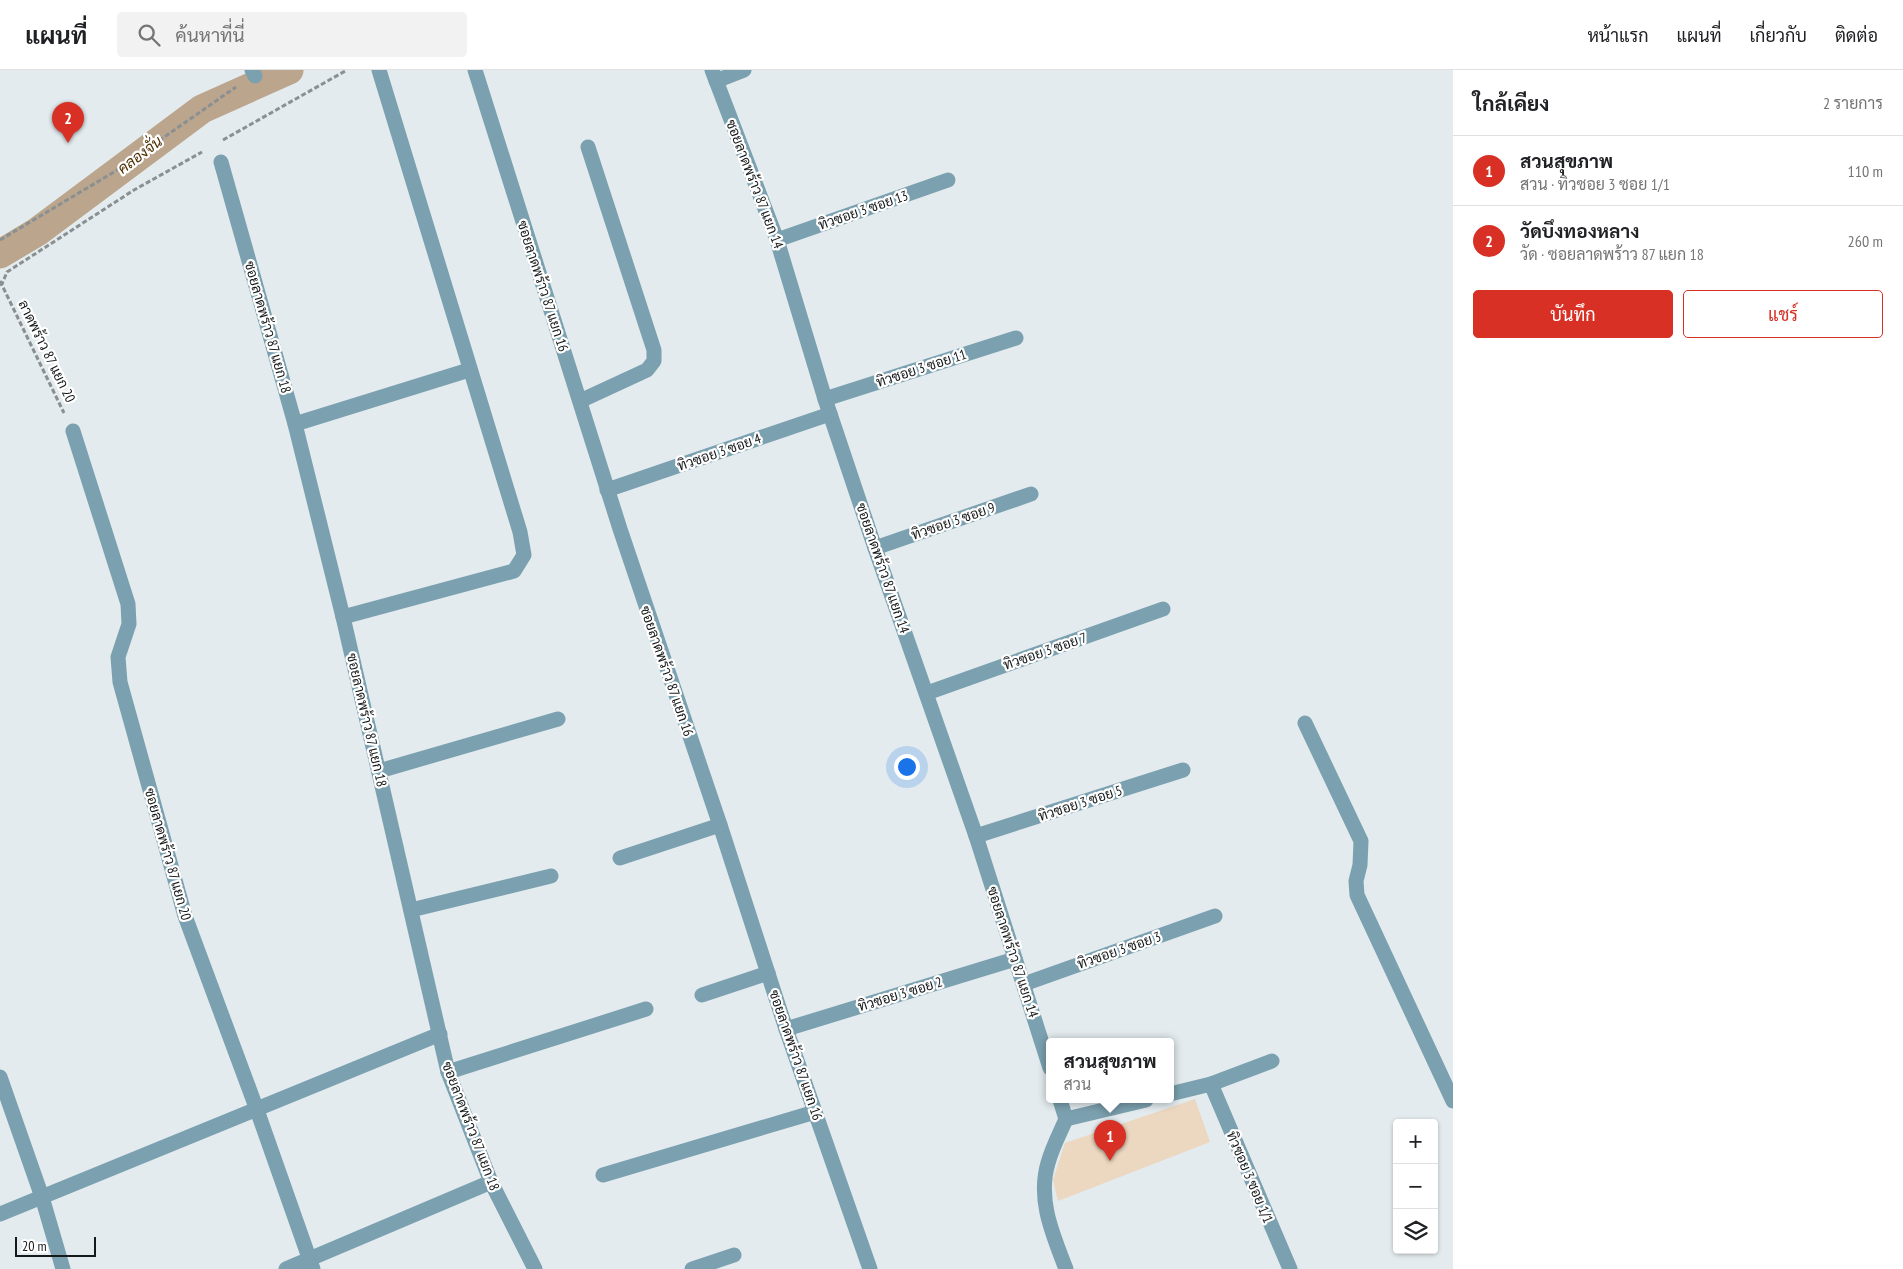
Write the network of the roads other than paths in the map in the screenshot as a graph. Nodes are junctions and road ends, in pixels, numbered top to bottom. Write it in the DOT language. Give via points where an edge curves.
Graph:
graph roads {
  1 [pos="379,70"];
  2 [pos="475,70"];
  3 [pos="744,70"];
  4 [pos="714,76"];
  5 [pos="588,147"];
  6 [pos="221,162"];
  7 [pos="948,180"];
  8 [pos="777,240"];
  9 [pos="1016,338"];
  10 [pos="469,370"];
  11 [pos="825,399"];
  12 [pos="580,401"];
  13 [pos="830,414"];
  14 [pos="295,424"];
  15 [pos="73,430"];
  16 [pos="607,490"];
  17 [pos="1031,494"];
  18 [pos="874,548"];
  19 [pos="1163,609"];
  20 [pos="343,617"];
  21 [pos="927,693"];
  22 [pos="558,718"];
  23 [pos="1305,723"];
  24 [pos="1184,770"];
  25 [pos="379,771"];
  26 [pos="720,825"];
  27 [pos="976,836"];
  28 [pos="620,858"];
  29 [pos="551,876"];
  30 [pos="411,910"];
  31 [pos="1215,916"];
  32 [pos="1015,959"];
  33 [pos="768,973"];
  34 [pos="1024,984"];
  35 [pos="702,995"];
  36 [pos="646,1009"];
  37 [pos="786,1029"];
  38 [pos="440,1034"];
  39 [pos="1046,1055"];
  40 [pos="1272,1062"];
  41 [pos="448,1072"];
  42 [pos="0,1077"];
  43 [pos="1211,1084"];
  44 [pos="1174,1093"];
  45 [pos="1453,1101"];
  46 [pos="1061,1103"];
  47 [pos="1133,1103"];
  48 [pos="257,1110"];
  49 [pos="815,1112"];
  50 [pos="1066,1119"];
  51 [pos="603,1175"];
  52 [pos="491,1182"];
  53 [pos="42,1198"];
  54 [pos="0,1214"];
  55 [pos="734,1255"];
  56 [pos="311,1264"];
  57 [pos="64,1269"];
  58 [pos="286,1269"];
  59 [pos="535,1269"];
  60 [pos="692,1269"];
  61 [pos="870,1269"];
  62 [pos="1066,1269"];
  63 [pos="1290,1269"];
  1 -- 10 [label="street"];
  2 -- 12 [label="street, ซอยลาดพร้าว 87 แยก 16"];
  3 -- 4 [label="street"];
  4 -- 8 [label="street, ซอยลาดพร้าว 87 แยก 14"];
  5 -- 12 [label="street" via="654,350 654,361 647,370"];
  6 -- 14 [label="street, ซอยลาดพร้าว 87 แยก 18"];
  7 -- 8 [label="street, ทิวซอย 3 ซอย 13"];
  8 -- 11 [label="street, ซอยลาดพร้าว 87 แยก 14"];
  9 -- 11 [label="street, ทิวซอย 3 ซอย 11"];
  10 -- 14 [label="street"];
  10 -- 20 [label="street" via="524,554 514,571"];
  11 -- 13 [label="street, ซอยลาดพร้าว 87 แยก 14"];
  12 -- 16 [label="street, ซอยลาดพร้าว 87 แยก 16"];
  13 -- 16 [label="street, ทิวซอย 3 ซอย 4"];
  13 -- 18 [label="street, ซอยลาดพร้าว 87 แยก 14"];
  14 -- 20 [label="street, ซอยลาดพร้าว 87 แยก 18"];
  15 -- 48 [label="street, ซอยลาดพร้าว 87 แยก 20" via="128,604 129,624 118,658 120,682 185,916"];
  16 -- 26 [label="street, ซอยลาดพร้าว 87 แยก 16"];
  17 -- 18 [label="street, ทิวซอย 3 ซอย 9"];
  18 -- 21 [label="street, ซอยลาดพร้าว 87 แยก 14"];
  19 -- 21 [label="street, ทิวซอย 3 ซอย 7"];
  20 -- 25 [label="street, ซอยลาดพร้าว 87 แยก 18"];
  21 -- 27 [label="street, ซอยลาดพร้าว 87 แยก 14"];
  22 -- 25 [label="street"];
  23 -- 45 [label="street" via="1361,841 1357,895"];
  24 -- 27 [label="street, ทิวซอย 3 ซอย 5"];
  25 -- 30 [label="street, ซอยลาดพร้าว 87 แยก 18"];
  26 -- 28 [label="street"];
  26 -- 33 [label="street, ซอยลาดพร้าว 87 แยก 16"];
  27 -- 32 [label="street, ซอยลาดพร้าว 87 แยก 14"];
  29 -- 30 [label="street"];
  30 -- 38 [label="street, ซอยลาดพร้าว 87 แยก 18"];
  31 -- 34 [label="street, ทิวซอย 3 ซอย 3"];
  32 -- 34 [label="street, ซอยลาดพร้าว 87 แยก 14"];
  32 -- 37 [label="street, ทิวซอย 3 ซอย 2"];
  33 -- 35 [label="street"];
  33 -- 37 [label="street, ซอยลาดพร้าว 87 แยก 16"];
  34 -- 39 [label="street, ซอยลาดพร้าว 87 แยก 14"];
  36 -- 41 [label="street"];
  37 -- 49 [label="street, ซอยลาดพร้าว 87 แยก 16"];
  38 -- 41 [label="street, ซอยลาดพร้าว 87 แยก 18"];
  38 -- 48 [label="street"];
  40 -- 43 [label="street"];
  41 -- 52 [label="street, ซอยลาดพร้าว 87 แยก 18"];
  42 -- 53 [label="street"];
  43 -- 44 [label="street"];
  43 -- 63 [label="street, ทิวซอย 3 ซอย 1/1"];
  46 -- 50 [label="street"];
  47 -- 50 [label="street"];
  48 -- 53 [label="street"];
  48 -- 56 [label="street, ซอยลาดพร้าว 87 แยก 20"];
  49 -- 51 [label="street"];
  49 -- 61 [label="street, ซอยลาดพร้าว 87 แยก 16"];
  50 -- 62 [label="street" via="1047,1163 1044,1193 1048,1222"];
  52 -- 56 [label="street"];
  52 -- 59 [label="street, ซอยลาดพร้าว 87 แยก 18"];
  53 -- 54 [label="street"];
  53 -- 57 [label="street"];
  55 -- 60 [label="street"];
  56 -- 58 [label="street"];
}
